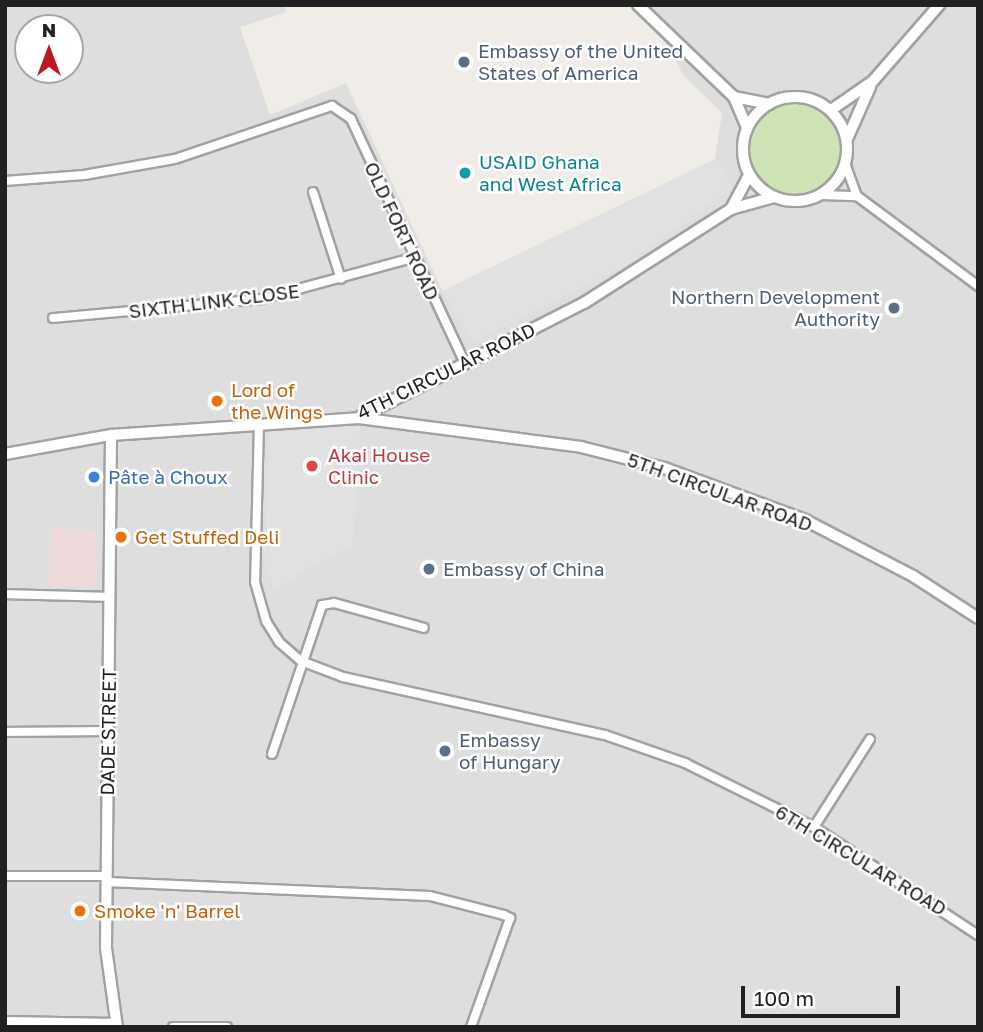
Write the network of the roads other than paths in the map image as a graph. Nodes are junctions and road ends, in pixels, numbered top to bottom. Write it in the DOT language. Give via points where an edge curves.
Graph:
graph roads {
  1 [pos="638,5"];
  2 [pos="939,5"];
  3 [pos="873,81"];
  4 [pos="734,97"];
  5 [pos="769,104"];
  6 [pos="831,110"];
  7 [pos="747,128"];
  8 [pos="847,139"];
  9 [pos="846,166"];
  10 [pos="749,175"];
  11 [pos="5,181"];
  12 [pos="313,192"];
  13 [pos="822,195"];
  14 [pos="857,196"];
  15 [pos="774,197"];
  16 [pos="731,209"];
  17 [pos="412,258"];
  18 [pos="341,279"];
  19 [pos="978,286"];
  20 [pos="53,318"];
  21 [pos="465,363"];
  22 [pos="358,418"];
  23 [pos="260,423"];
  24 [pos="111,435"];
  25 [pos="5,454"];
  26 [pos="5,594"];
  27 [pos="110,597"];
  28 [pos="978,618"];
  29 [pos="424,628"];
  30 [pos="300,661"];
  31 [pos="5,732"];
  32 [pos="107,732"];
  33 [pos="870,739"];
  34 [pos="272,754"];
  35 [pos="814,827"];
  36 [pos="5,876"];
  37 [pos="107,879"];
  38 [pos="978,935"];
  39 [pos="5,1021"];
  40 [pos="116,1025"];
  41 [pos="173,1027"];
  42 [pos="227,1027"];
  43 [pos="471,1027"];
  1 -- 4 [label="street"];
  2 -- 3 [label="street"];
  3 -- 6 [label="street"];
  3 -- 8 [label="street"];
  4 -- 5 [label="street"];
  4 -- 7 [label="street"];
  5 -- 6 [label="street" via="801,97"];
  5 -- 7 [label="street"];
  6 -- 8 [label="street"];
  7 -- 10 [label="street" via="743,144"];
  8 -- 9 [label="street"];
  9 -- 13 [label="street"];
  9 -- 14 [label="street"];
  10 -- 15 [label="street"];
  10 -- 16 [label="street, 4TH CIRCULAR ROAD"];
  11 -- 17 [label="street, OLD FORT ROAD" via="84,175 174,159 332,106 351,119"];
  12 -- 18 [label="street"];
  13 -- 14 [label="street"];
  13 -- 15 [label="street" via="806,201"];
  14 -- 19 [label="street"];
  15 -- 16 [label="street, 4TH CIRCULAR ROAD"];
  16 -- 21 [label="street, 4TH CIRCULAR ROAD" via="584,303"];
  17 -- 18 [label="street, SIXTH LINK CLOSE"];
  17 -- 21 [label="street, OLD FORT ROAD"];
  18 -- 20 [label="street, SIXTH LINK CLOSE" via="261,299"];
  21 -- 22 [label="street, 4TH CIRCULAR ROAD"];
  22 -- 23 [label="street, 4TH CIRCULAR ROAD"];
  22 -- 28 [label="street, 5TH CIRCULAR ROAD" via="567,445 664,468 762,503 846,540"];
  23 -- 24 [label="street, 4TH CIRCULAR ROAD"];
  23 -- 30 [label="street, 6TH CIRCULAR ROAD" via="254,582 266,621 279,642"];
  24 -- 25 [label="street, 4TH CIRCULAR ROAD"];
  24 -- 27 [label="street, DADE STREET"];
  26 -- 27 [label="street"];
  27 -- 32 [label="street, DADE STREET"];
  29 -- 30 [label="street" via="334,603 322,605"];
  30 -- 34 [label="street"];
  30 -- 35 [label="street, 6TH CIRCULAR ROAD" via="343,677 605,735 685,763"];
  31 -- 32 [label="street"];
  32 -- 37 [label="street, DADE STREET"];
  33 -- 35 [label="street"];
  35 -- 38 [label="street, 6TH CIRCULAR ROAD"];
  36 -- 37 [label="street"];
  37 -- 40 [label="street, DADE STREET" via="106,948"];
  37 -- 43 [label="street" via="430,896 504,915 510,918"];
  39 -- 40 [label="street"];
  41 -- 42 [label="street"];
}
